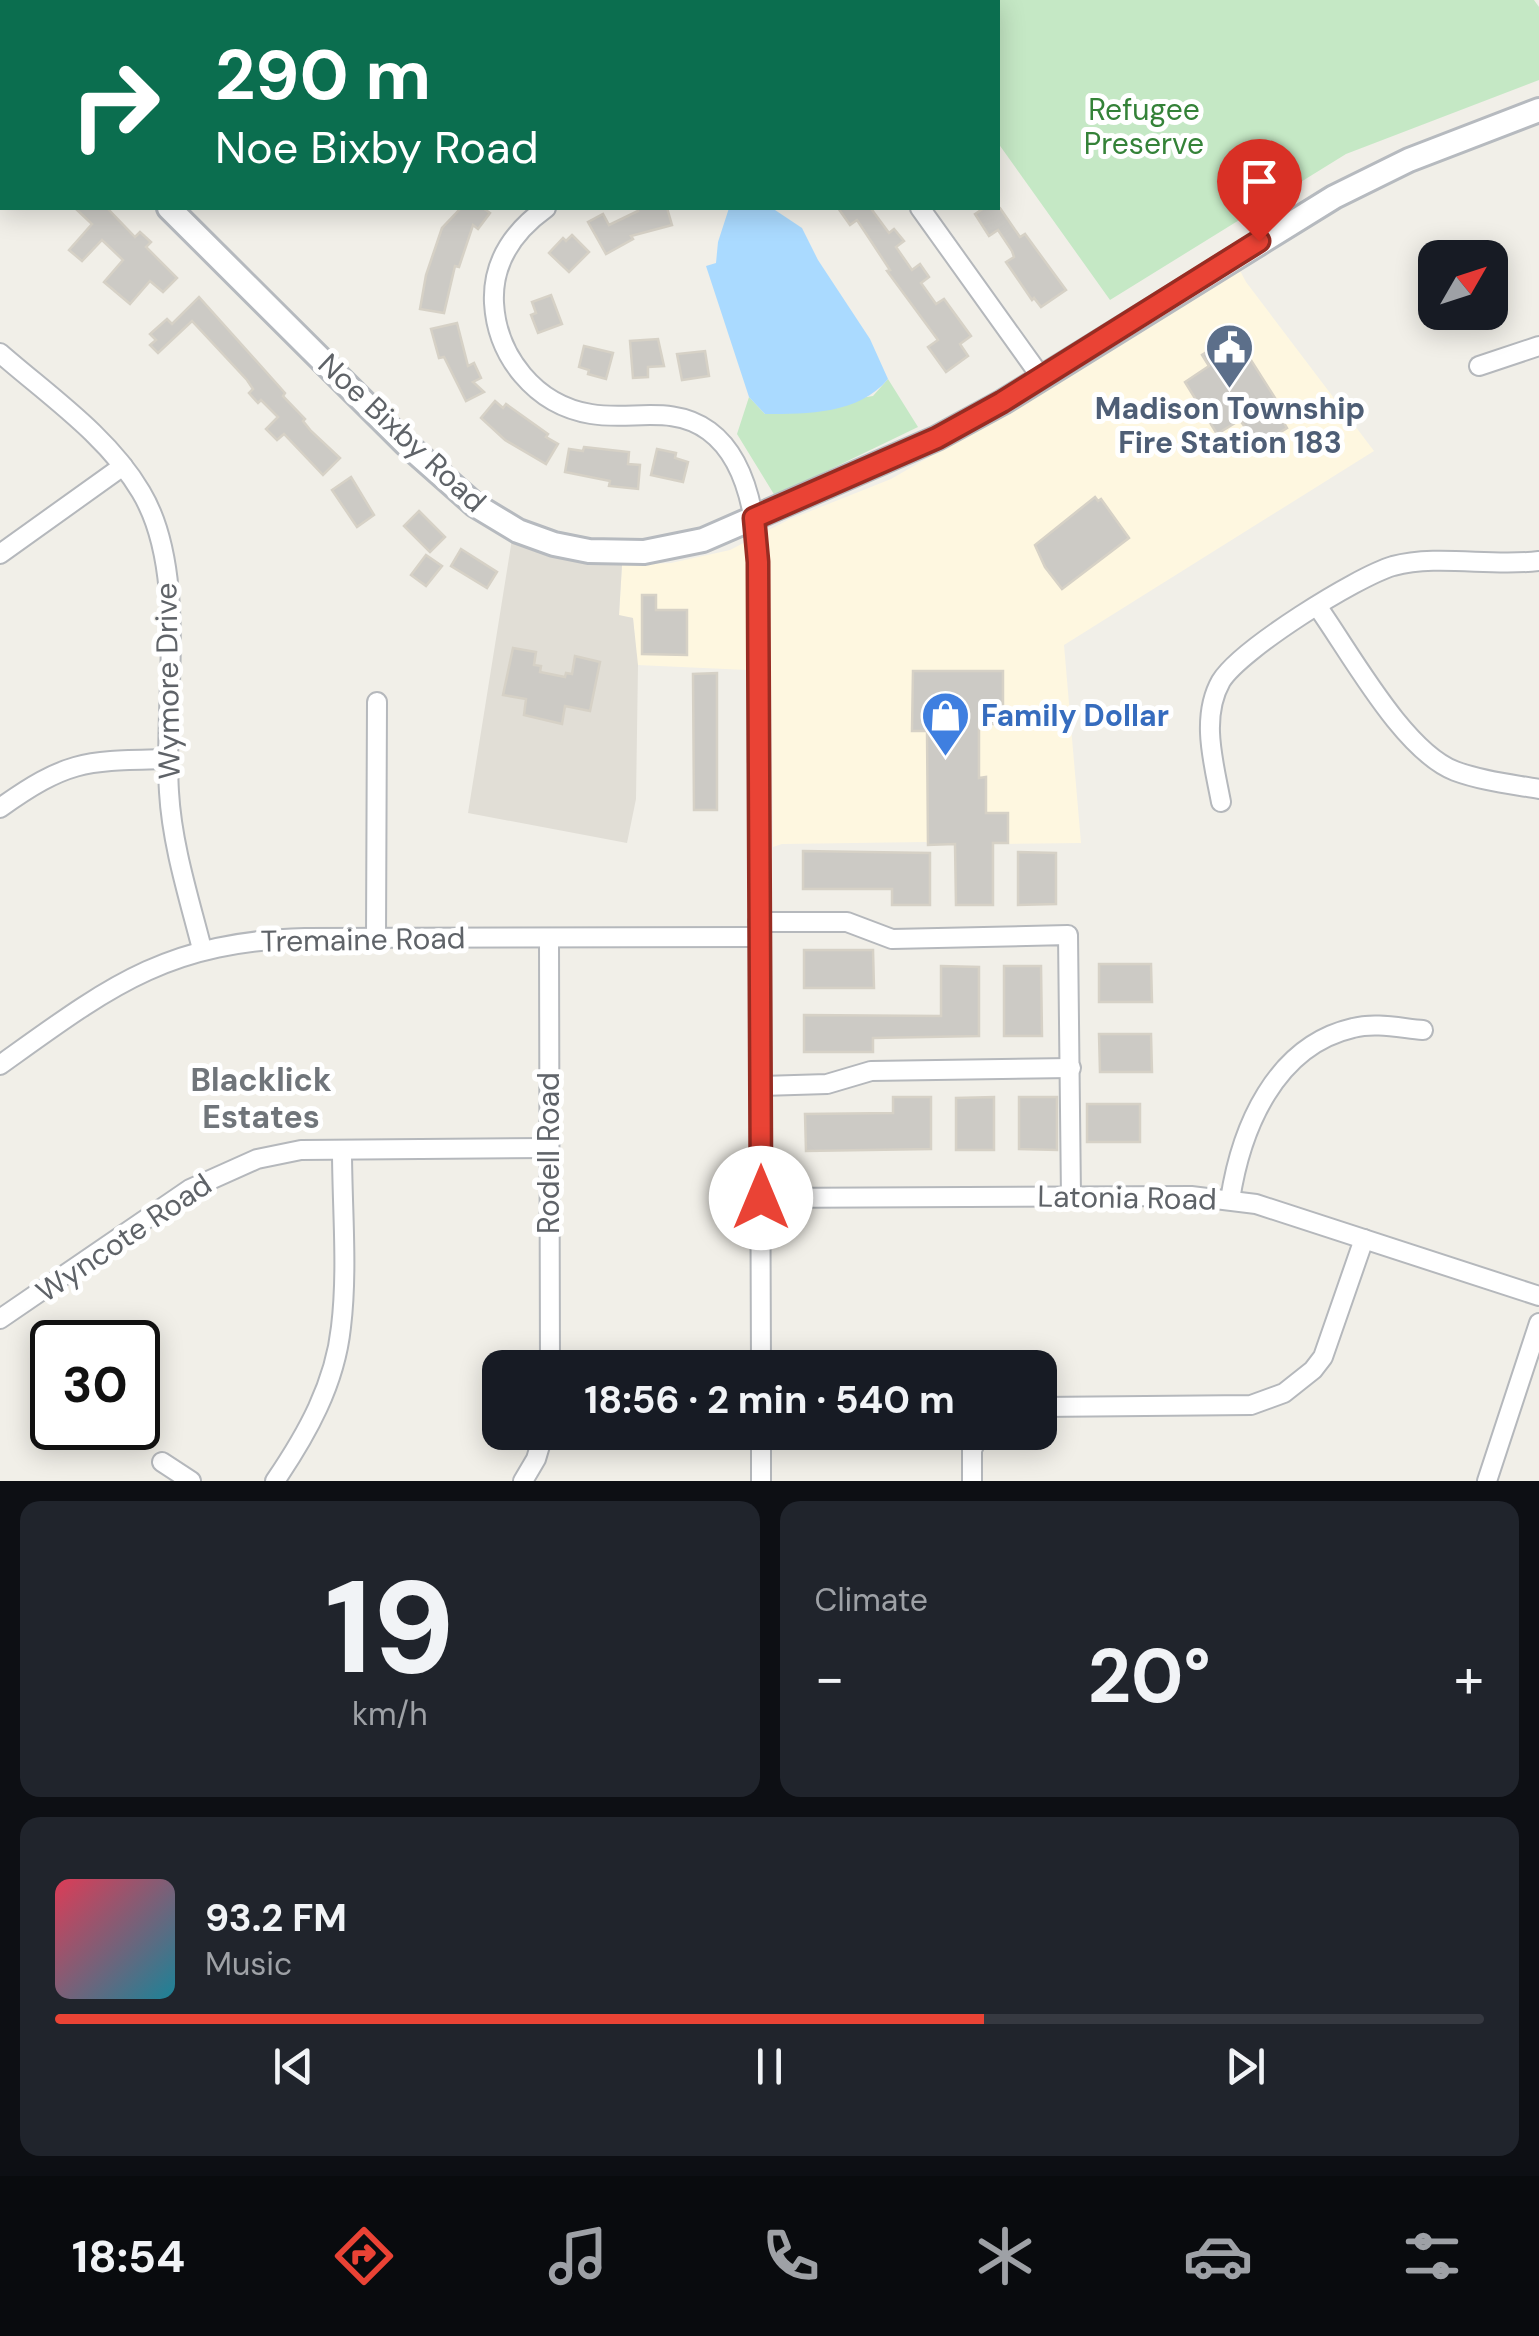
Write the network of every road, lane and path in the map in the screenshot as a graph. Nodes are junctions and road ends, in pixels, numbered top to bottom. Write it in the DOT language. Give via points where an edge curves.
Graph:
graph roads {
  1 [pos="1539,110"];
  2 [pos="171,210"];
  3 [pos="544,210"];
  4 [pos="921,210"];
  5 [pos="1539,346"];
  6 [pos="0,353"];
  7 [pos="1479,366"];
  8 [pos="1041,378"];
  9 [pos="123,466"];
  10 [pos="754,518"];
  11 [pos="0,554"];
  12 [pos="1539,562"];
  13 [pos="1317,606"];
  14 [pos="377,702"];
  15 [pos="168,759"];
  16 [pos="1539,789"];
  17 [pos="1222,802"];
  18 [pos="0,808"];
  19 [pos="758,929"];
  20 [pos="376,938"];
  21 [pos="549,938"];
  22 [pos="202,949"];
  23 [pos="1422,1030"];
  24 [pos="0,1065"];
  25 [pos="1071,1068"];
  26 [pos="760,1086"];
  27 [pos="549,1148"];
  28 [pos="342,1150"];
  29 [pos="1071,1197"];
  30 [pos="761,1198"];
  31 [pos="1230,1200"];
  32 [pos="1364,1239"];
  33 [pos="1539,1296"];
  34 [pos="0,1319"];
  35 [pos="1539,1323"];
  36 [pos="550,1350"];
  37 [pos="761,1350"];
  38 [pos="1057,1407"];
  39 [pos="539,1450"];
  40 [pos="761,1450"];
  41 [pos="972,1450"];
  42 [pos="162,1462"];
  43 [pos="190,1481"];
  44 [pos="275,1481"];
  45 [pos="523,1481"];
  46 [pos="761,1481"];
  47 [pos="972,1481"];
  48 [pos="1487,1481"];
  1 -- 8 [label="street, Noe Bixby Road" via="1334,197"];
  2 -- 10 [label="street, Noe Bixby Road" via="446,482 498,520 554,544 614,553 686,545"];
  3 -- 10 [label="street" via="514,237 494,287 497,332 515,367 571,409 678,416 707,429 729,454"];
  4 -- 8 [label="street"];
  5 -- 7 [label="street"];
  6 -- 9 [label="street, Wymore Drive"];
  8 -- 10 [label="street, Noe Bixby Road" via="937,438"];
  9 -- 11 [label="street"];
  9 -- 15 [label="street, Wymore Drive" via="150,510 165,559"];
  10 -- 19 [label="street"];
  12 -- 13 [label="street" via="1392,567"];
  13 -- 16 [label="street" via="1424,751 1452,770"];
  13 -- 17 [label="street" via="1235,664 1221,682 1210,727"];
  14 -- 20 [label="street"];
  15 -- 18 [label="street" via="64,768"];
  15 -- 22 [label="street, Wymore Drive" via="178,852"];
  19 -- 21 [label="street, Tremaine Road"];
  19 -- 25 [label="street, Tremaine Road" via="847,922 892,939 1068,935"];
  19 -- 26 [label="street"];
  20 -- 21 [label="street, Tremaine Road"];
  20 -- 22 [label="street, Tremaine Road" via="266,939"];
  21 -- 27 [label="street, Rodell Road"];
  22 -- 24 [label="street, Tremaine Road" via="119,983"];
  23 -- 31 [label="street" via="1354,1027 1294,1060 1244,1134"];
  25 -- 26 [label="street" via="871,1071 827,1084"];
  25 -- 29 [label="street"];
  26 -- 30 [label="street"];
  27 -- 28 [label="street, Wyncote Road"];
  27 -- 36 [label="street, Rodell Road"];
  28 -- 34 [label="street, Wyncote Road" via="280,1154 211,1178"];
  28 -- 44 [label="street" via="342,1329 314,1417"];
  29 -- 30 [label="street, Latonia Road"];
  29 -- 31 [label="street, Latonia Road"];
  30 -- 37 [label="street"];
  31 -- 32 [label="street, Latonia Road"];
  32 -- 33 [label="street, Latonia Road"];
  32 -- 38 [label="street" via="1322,1357 1284,1393 1234,1407"];
  35 -- 48 [label="street"];
  39 -- 45 [label="street"];
  40 -- 46 [label="street"];
  41 -- 47 [label="street"];
  42 -- 43 [label="street"];
}
